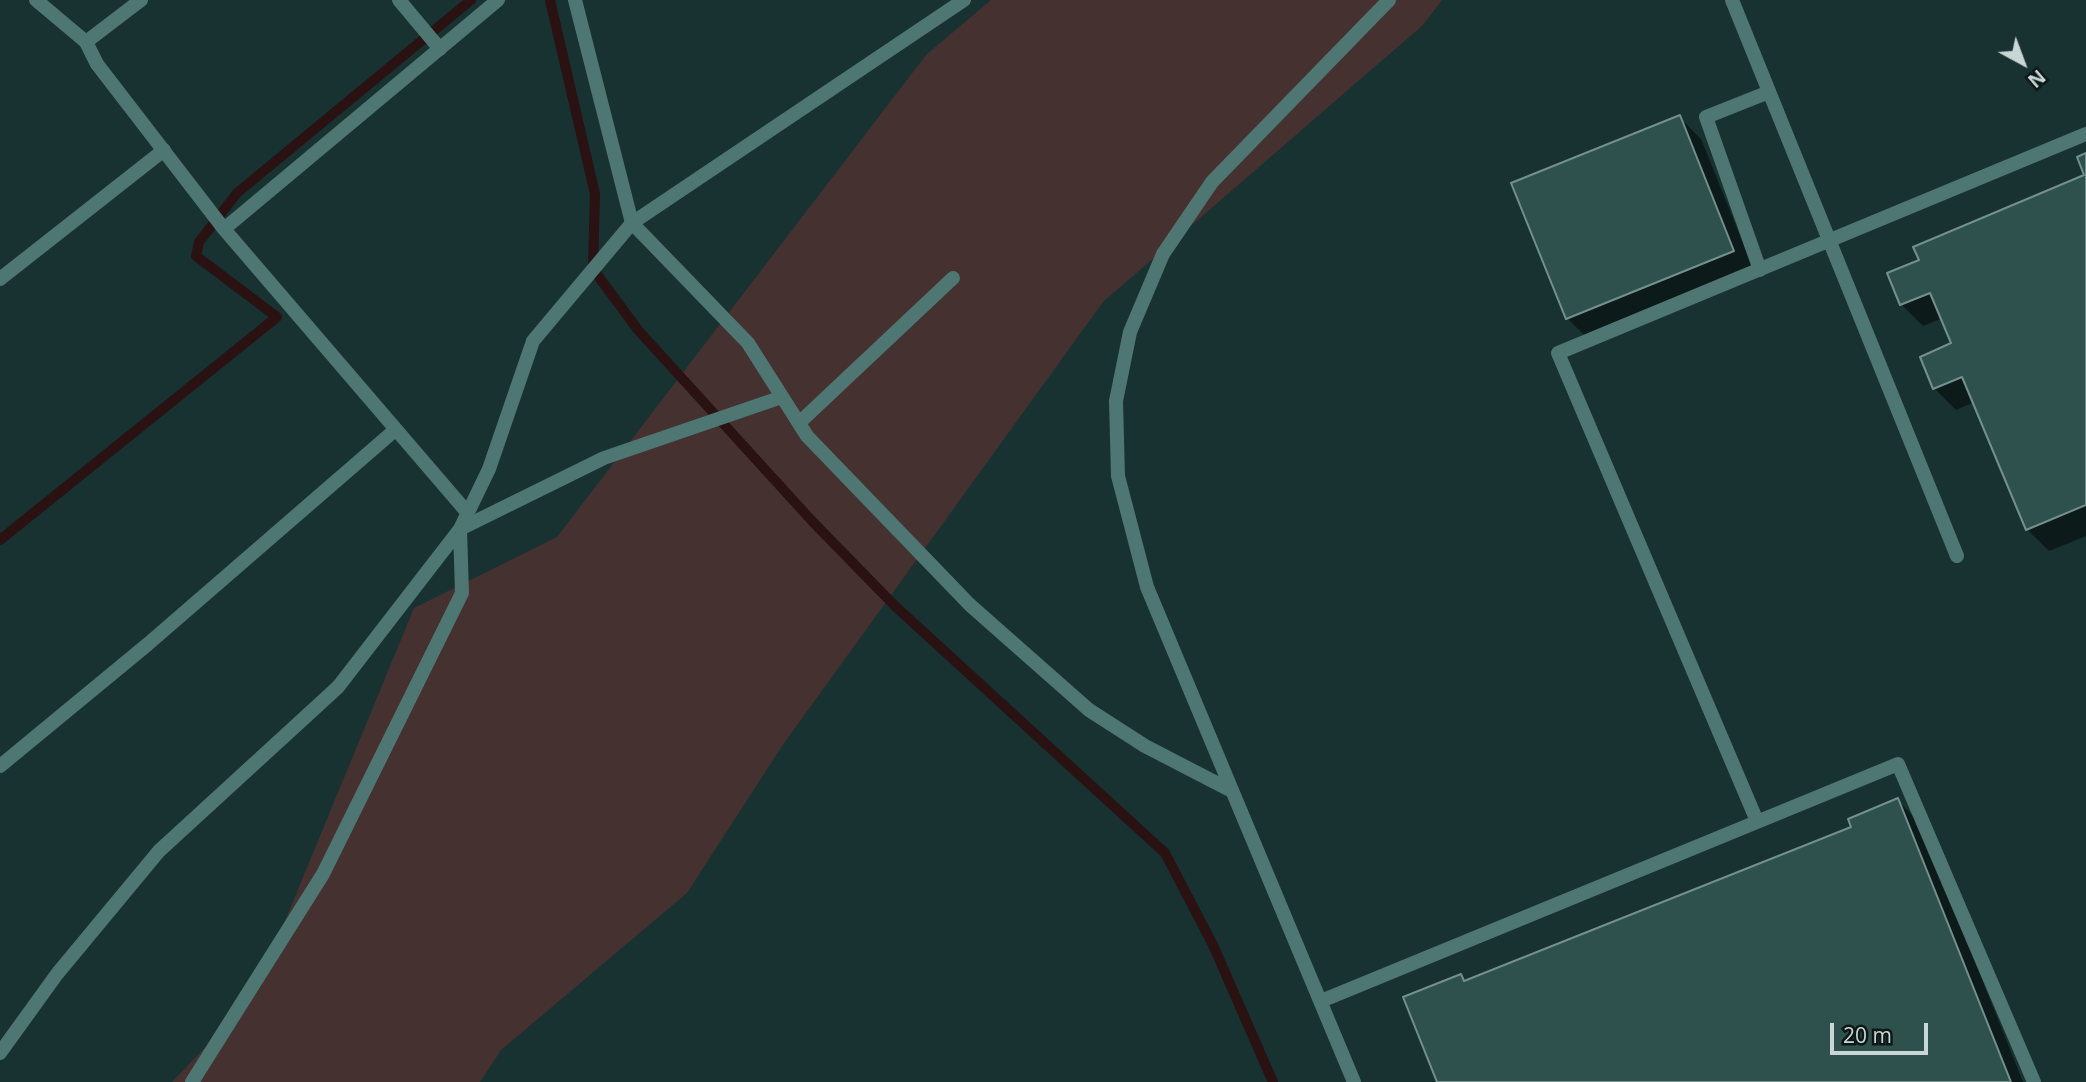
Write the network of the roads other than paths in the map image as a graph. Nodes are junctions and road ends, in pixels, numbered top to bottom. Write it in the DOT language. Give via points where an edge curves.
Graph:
graph roads {
  1 [pos="36,0"];
  2 [pos="141,0"];
  3 [pos="399,0"];
  4 [pos="498,0"];
  5 [pos="575,0"];
  6 [pos="1389,0"];
  7 [pos="1732,0"];
  8 [pos="956,2"];
  9 [pos="86,42"];
  10 [pos="439,49"];
  11 [pos="1769,92"];
  12 [pos="2086,134"];
  13 [pos="164,150"];
  14 [pos="632,223"];
  15 [pos="224,229"];
  16 [pos="1829,241"];
  17 [pos="1760,270"];
  18 [pos="953,278"];
  19 [pos="0,279"];
  20 [pos="782,397"];
  21 [pos="799,423"];
  22 [pos="395,430"];
  23 [pos="466,511"];
  24 [pos="460,528"];
  25 [pos="1957,556"];
  26 [pos="0,766"];
  27 [pos="1232,791"];
  28 [pos="1757,821"];
  29 [pos="1321,1001"];
  30 [pos="0,1052"];
  31 [pos="192,1082"];
  32 [pos="1354,1082"];
  33 [pos="2034,1082"];
  1 -- 9 [label="street"];
  2 -- 9 [label="street"];
  3 -- 10 [label="street"];
  4 -- 10 [label="street"];
  5 -- 14 [label="street"];
  6 -- 27 [label="street" via="1212,182 1170,244 1130,332 1116,401 1118,476 1147,587"];
  7 -- 11 [label="street"];
  8 -- 14 [label="street"];
  9 -- 13 [label="street" via="97,64"];
  10 -- 15 [label="street"];
  11 -- 16 [label="street"];
  11 -- 17 [label="street" via="1706,117"];
  12 -- 16 [label="street"];
  13 -- 15 [label="street"];
  13 -- 19 [label="street"];
  14 -- 20 [label="street" via="748,342"];
  14 -- 23 [label="street" via="533,341 489,469"];
  15 -- 22 [label="street"];
  16 -- 17 [label="street"];
  16 -- 25 [label="street"];
  17 -- 28 [label="street" via="1558,353"];
  18 -- 21 [label="street"];
  20 -- 21 [label="street"];
  20 -- 24 [label="street" via="604,458"];
  21 -- 27 [label="street" via="970,605 1089,710 1145,746"];
  22 -- 23 [label="street"];
  22 -- 26 [label="street"];
  23 -- 24 [label="street"];
  24 -- 30 [label="street" via="338,687 159,851 57,974"];
  24 -- 31 [label="street" via="462,593 323,874"];
  27 -- 29 [label="street"];
  28 -- 29 [label="street"];
  28 -- 33 [label="street" via="1898,764"];
  29 -- 32 [label="street"];
}
